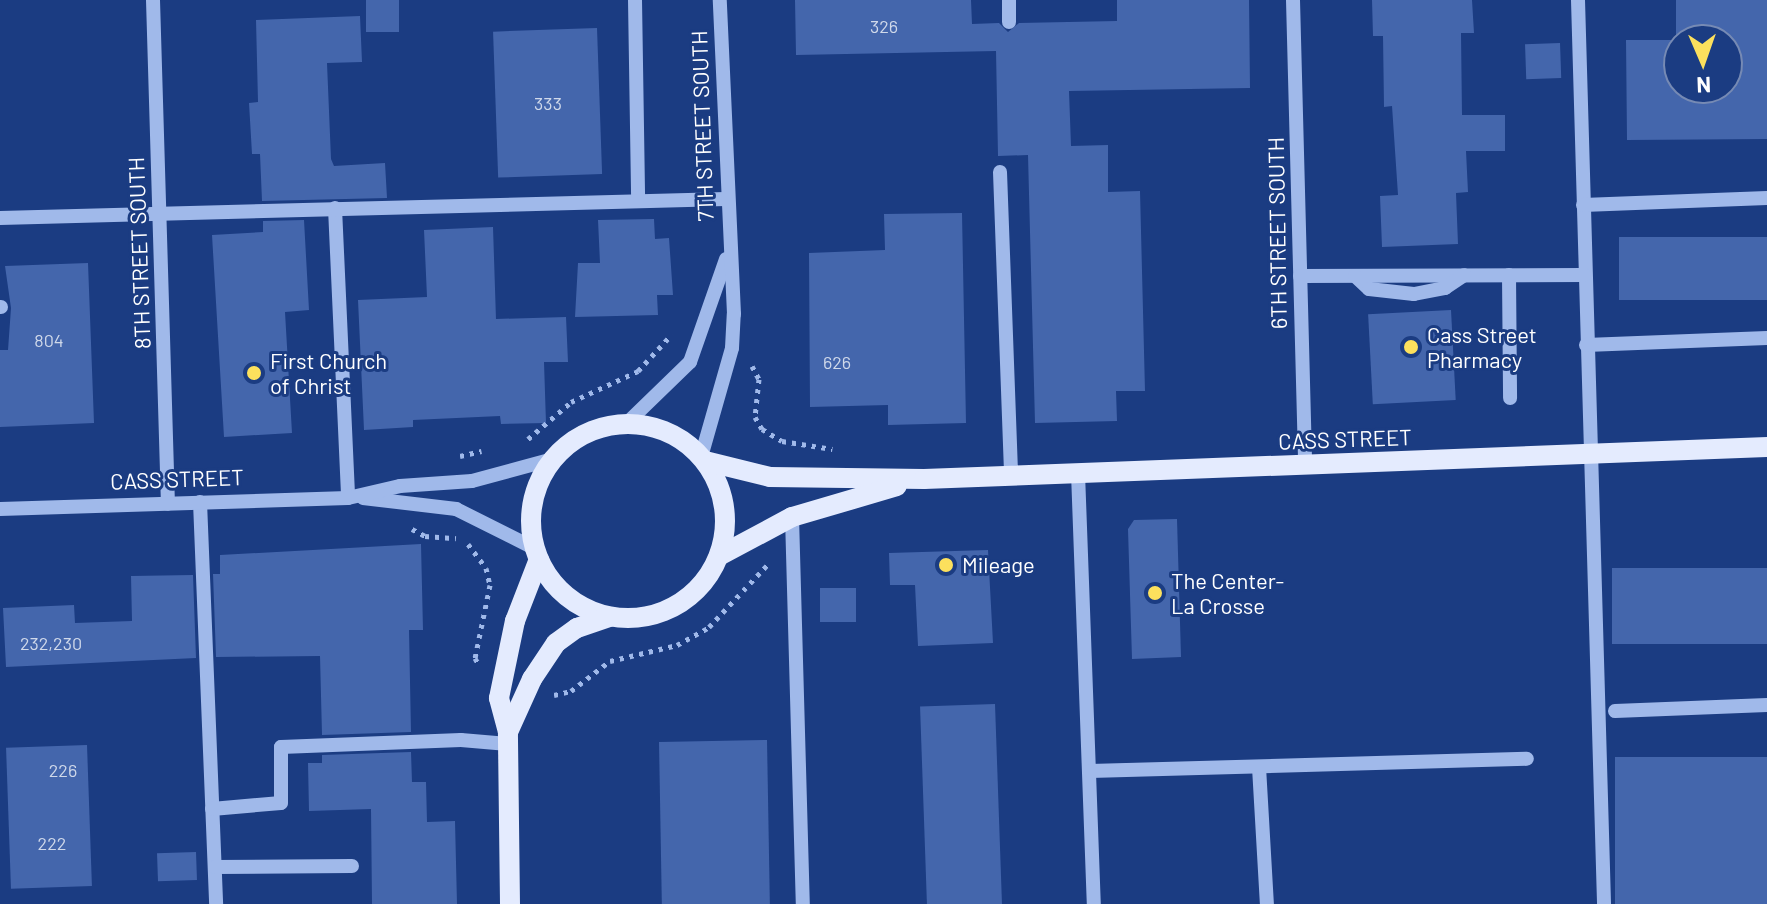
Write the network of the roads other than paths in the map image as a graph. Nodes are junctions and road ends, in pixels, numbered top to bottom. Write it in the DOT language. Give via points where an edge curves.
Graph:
graph roads {
  1 [pos="153,0"];
  2 [pos="635,0"];
  3 [pos="720,0"];
  4 [pos="1009,0"];
  5 [pos="1293,0"];
  6 [pos="1578,0"];
  7 [pos="1009,22"];
  8 [pos="1000,172"];
  9 [pos="1767,198"];
  10 [pos="726,199"];
  11 [pos="638,200"];
  12 [pos="1583,205"];
  13 [pos="335,208"];
  14 [pos="159,215"];
  15 [pos="0,218"];
  16 [pos="728,251"];
  17 [pos="1509,275"];
  18 [pos="1584,275"];
  19 [pos="1300,276"];
  20 [pos="1767,338"];
  21 [pos="1586,345"];
  22 [pos="1510,398"];
  23 [pos="626,424"];
  24 [pos="1767,447"];
  25 [pos="1589,454"];
  26 [pos="553,459"];
  27 [pos="703,459"];
  28 [pos="1305,464"];
  29 [pos="1078,473"];
  30 [pos="1011,476"];
  31 [pos="924,479"];
  32 [pos="351,497"];
  33 [pos="200,502"];
  34 [pos="168,504"];
  35 [pos="0,509"];
  36 [pos="792,517"];
  37 [pos="537,554"];
  38 [pos="719,556"];
  39 [pos="609,617"];
  40 [pos="1767,705"];
  41 [pos="1615,711"];
  42 [pos="508,738"];
  43 [pos="1527,759"];
  44 [pos="1259,767"];
  45 [pos="1090,771"];
  46 [pos="212,809"];
  47 [pos="352,866"];
  48 [pos="215,867"];
  49 [pos="216,904"];
  50 [pos="510,904"];
  51 [pos="803,904"];
  52 [pos="1094,904"];
  53 [pos="1267,904"];
  54 [pos="1604,904"];
  1 -- 14 [label="street, 8TH STREET SOUTH"];
  2 -- 11 [label="street"];
  3 -- 10 [label="street, 7TH STREET SOUTH"];
  4 -- 7 [label="street"];
  5 -- 19 [label="street, 6TH STREET SOUTH"];
  6 -- 12 [label="street"];
  8 -- 30 [label="street"];
  9 -- 12 [label="street"];
  10 -- 11 [label="street"];
  10 -- 16 [label="street, 7TH STREET SOUTH"];
  11 -- 13 [label="street"];
  12 -- 18 [label="street"];
  13 -- 14 [label="street"];
  13 -- 32 [label="street"];
  14 -- 15 [label="street"];
  14 -- 34 [label="street, 8TH STREET SOUTH"];
  16 -- 23 [label="street, 7TH STREET SOUTH" via="690,362"];
  16 -- 27 [label="street, 7TH STREET SOUTH" via="732,348"];
  17 -- 18 [label="street"];
  17 -- 19 [label="street"];
  17 -- 22 [label="street"];
  18 -- 21 [label="street"];
  19 -- 28 [label="street, 6TH STREET SOUTH"];
  20 -- 21 [label="street"];
  21 -- 25 [label="street"];
  23 -- 26 [label="main road" via="586,433"];
  23 -- 27 [label="main road" via="669,433"];
  24 -- 25 [label="main road, CASS STREET"];
  25 -- 28 [label="main road, CASS STREET"];
  25 -- 54 [label="street"];
  26 -- 32 [label="street, CASS STREET" via="472,481 400,486"];
  26 -- 37 [label="main road" via="533,501"];
  27 -- 31 [label="main road, CASS STREET" via="770,477"];
  27 -- 38 [label="main road" via="724,503"];
  28 -- 29 [label="main road, CASS STREET"];
  29 -- 30 [label="main road, CASS STREET"];
  29 -- 45 [label="street"];
  30 -- 31 [label="main road, CASS STREET"];
  31 -- 36 [label="main road, CASS STREET"];
  32 -- 33 [label="street, CASS STREET"];
  32 -- 37 [label="street, CASS STREET" via="456,509"];
  33 -- 34 [label="street, CASS STREET"];
  33 -- 46 [label="street"];
  34 -- 35 [label="street, CASS STREET"];
  36 -- 38 [label="main road, CASS STREET"];
  36 -- 51 [label="street"];
  37 -- 39 [label="main road" via="561,592"];
  37 -- 42 [label="main road" via="502,673 499,698"];
  38 -- 39 [label="main road" via="700,587 668,610"];
  39 -- 42 [label="main road" via="577,628 556,643 532,679"];
  40 -- 41 [label="street"];
  42 -- 46 [label="street" via="281,747 281,803"];
  42 -- 50 [label="main road"];
  43 -- 44 [label="street"];
  44 -- 45 [label="street"];
  44 -- 53 [label="street"];
  45 -- 52 [label="street"];
  46 -- 48 [label="street"];
  47 -- 48 [label="street"];
  48 -- 49 [label="street"];
}
